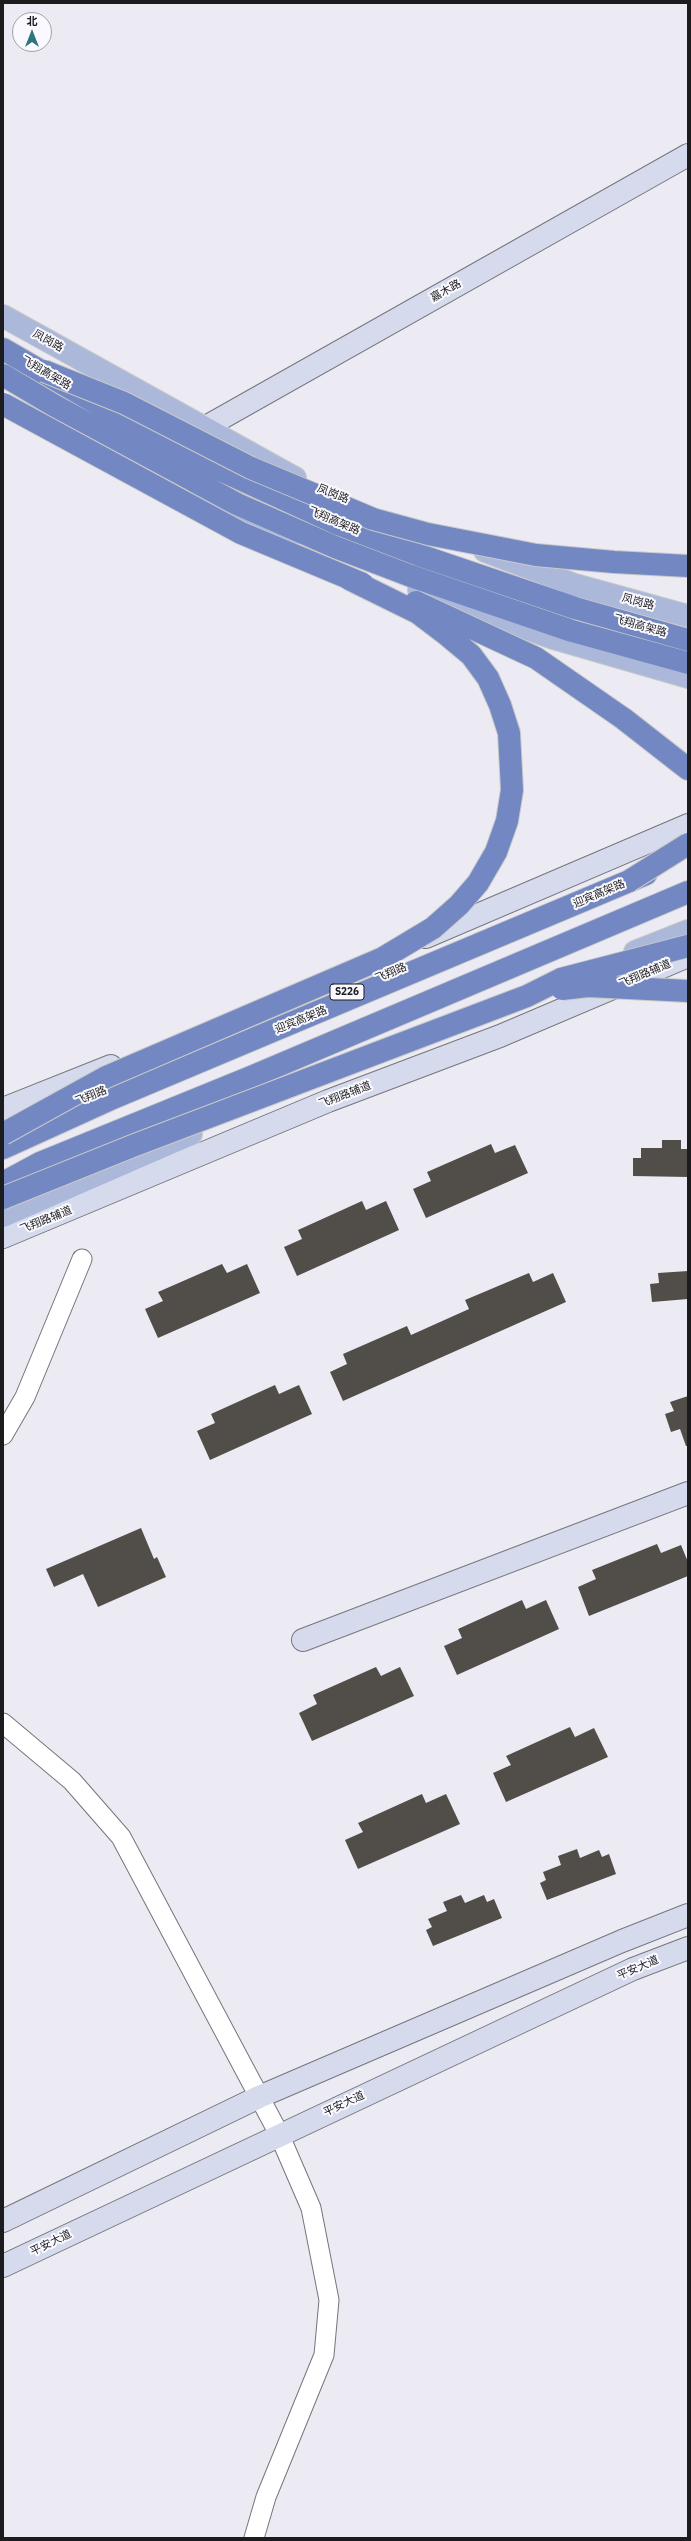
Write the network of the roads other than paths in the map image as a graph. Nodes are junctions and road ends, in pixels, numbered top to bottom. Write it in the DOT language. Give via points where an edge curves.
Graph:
graph roads {
  1 [pos="688,155"];
  2 [pos="3,316"];
  3 [pos="3,349"];
  4 [pos="44,371"];
  5 [pos="3,375"];
  6 [pos="3,403"];
  7 [pos="204,428"];
  8 [pos="688,566"];
  9 [pos="349,579"];
  10 [pos="688,616"];
  11 [pos="688,640"];
  12 [pos="688,663"];
  13 [pos="688,677"];
  14 [pos="688,769"];
  15 [pos="688,825"];
  16 [pos="688,844"];
  17 [pos="688,857"];
  18 [pos="629,881"];
  19 [pos="688,892"];
  20 [pos="688,931"];
  21 [pos="688,946"];
  22 [pos="688,956"];
  23 [pos="688,991"];
  24 [pos="527,996"];
  25 [pos="3,1109"];
  26 [pos="3,1130"];
  27 [pos="3,1134"];
  28 [pos="3,1148"];
  29 [pos="3,1183"];
  30 [pos="3,1198"];
  31 [pos="3,1216"];
  32 [pos="3,1237"];
  33 [pos="82,1259"];
  34 [pos="3,1435"];
  35 [pos="688,1493"];
  36 [pos="303,1640"];
  37 [pos="3,1723"];
  38 [pos="688,1915"];
  39 [pos="688,1948"];
  40 [pos="259,2097"];
  41 [pos="279,2134"];
  42 [pos="3,2221"];
  43 [pos="3,2266"];
  44 [pos="254,2538"];
  1 -- 7 [label="street, 嘉木路"];
  2 -- 7 [label="main road, 凤岗路"];
  3 -- 4 [label="highway, 飞翔高架路"];
  4 -- 8 [label="highway, bridge" via="124,403 251,468 373,519 428,534 536,554"];
  4 -- 11 [label="highway, 飞翔高架路, bridge" via="179,451 338,524 419,555 575,608"];
  5 -- 12 [label="highway, 飞翔高架路" via="55,406 230,500 335,547 572,631"];
  6 -- 9 [label="highway, bridge" via="241,533"];
  6 -- 13 [label="main road" via="113,466 380,575 553,638"];
  7 -- 10 [label="main road, 凤岗路" via="309,485 572,584"];
  9 -- 14 [label="highway, bridge" via="425,604 536,658 624,718"];
  9 -- 27 [label="highway, bridge" via="418,613 447,635 471,655 488,678 497,699 509,733 512,790 507,821 496,852 478,883 459,906 433,928 383,958 106,1077"];
  15 -- 25 [label="street" via="274,1001"];
  16 -- 18 [label="highway, bridge"];
  16 -- 26 [label="main road, 飞翔路 / S226" via="284,1020"];
  17 -- 18 [label="highway, 迎宾高架路, bridge"];
  18 -- 28 [label="highway, 迎宾高架路" via="113,1098"];
  19 -- 29 [label="highway" via="251,1077 40,1163"];
  20 -- 31 [label="main road" via="311,1081"];
  21 -- 24 [label="highway, bridge" via="561,979"];
  22 -- 32 [label="street, 飞翔路辅道" via="500,1036 328,1101"];
  23 -- 24 [label="highway, bridge" via="588,986"];
  24 -- 30 [label="highway, bridge" via="135,1144"];
  33 -- 34 [label="street" via="25,1397"];
  35 -- 36 [label="street"];
  37 -- 40 [label="street" via="72,1781 121,1837"];
  38 -- 40 [label="street" via="622,1940"];
  39 -- 41 [label="street, 平安大道" via="633,1969"];
  40 -- 41 [label="street"];
  40 -- 42 [label="street"];
  41 -- 43 [label="street, 平安大道"];
  41 -- 44 [label="street" via="311,2208 330,2300 324,2355 268,2490"];
}
